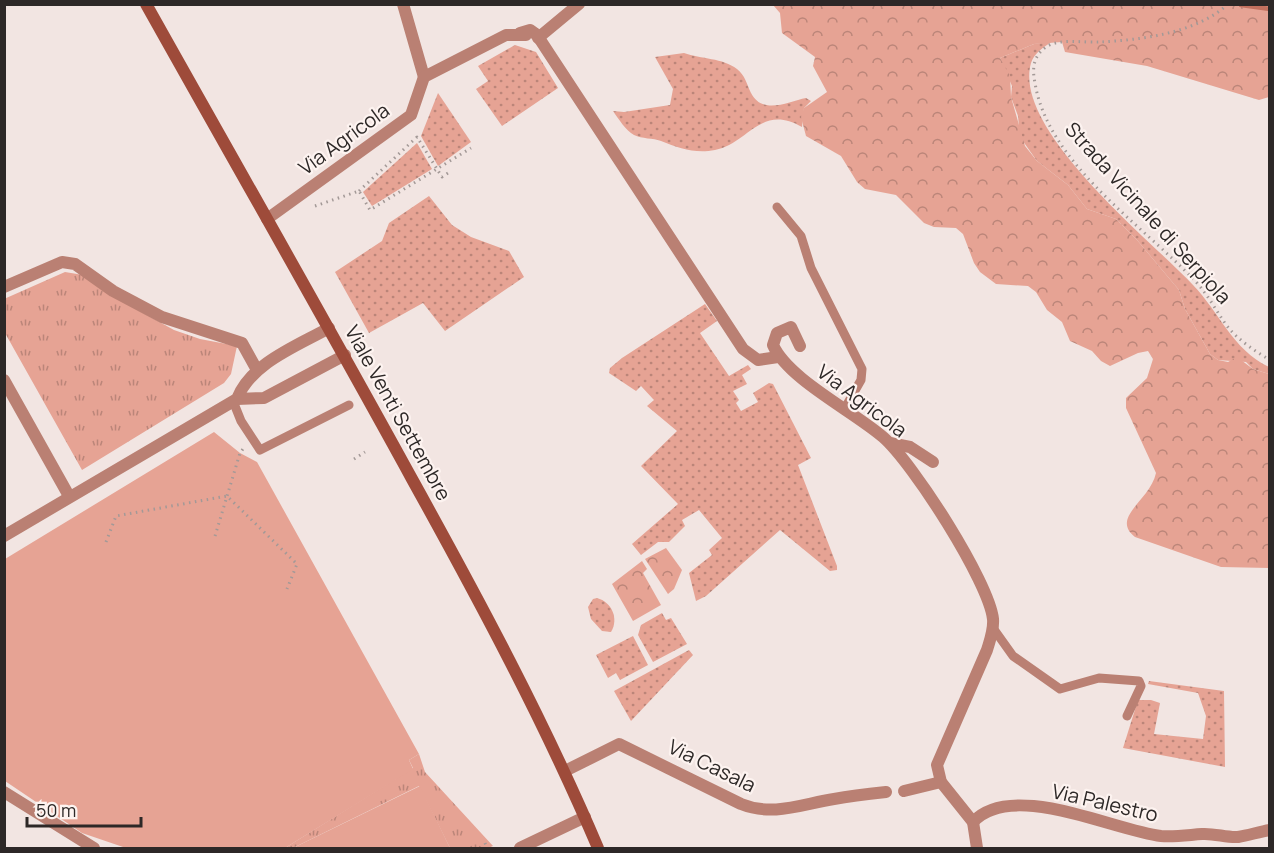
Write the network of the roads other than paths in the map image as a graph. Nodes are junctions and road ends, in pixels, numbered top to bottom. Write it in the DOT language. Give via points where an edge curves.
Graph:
graph roads {
  1 [pos="146,4"];
  2 [pos="403,4"];
  3 [pos="579,4"];
  4 [pos="538,38"];
  5 [pos="424,77"];
  6 [pos="777,207"];
  7 [pos="267,219"];
  8 [pos="4,287"];
  9 [pos="328,328"];
  10 [pos="800,346"];
  11 [pos="345,355"];
  12 [pos="778,357"];
  13 [pos="257,370"];
  14 [pos="4,380"];
  15 [pos="235,400"];
  16 [pos="349,405"];
  17 [pos="845,408"];
  18 [pos="884,439"];
  19 [pos="933,462"];
  20 [pos="69,496"];
  21 [pos="4,536"];
  22 [pos="993,628"];
  23 [pos="1127,716"];
  24 [pos="565,771"];
  25 [pos="940,782"];
  26 [pos="904,791"];
  27 [pos="4,792"];
  28 [pos="886,792"];
  29 [pos="585,817"];
  30 [pos="973,822"];
  31 [pos="1269,830"];
  32 [pos="94,849"];
  33 [pos="520,849"];
  34 [pos="598,849"];
  35 [pos="977,849"];
  1 -- 7 [label="main road, Viale Venti Settembre"];
  2 -- 5 [label="street"];
  3 -- 4 [label="street"];
  4 -- 5 [label="street" via="530,30 506,34"];
  4 -- 12 [label="street" via="743,349 758,360"];
  5 -- 7 [label="street, Via Agricola" via="411,115"];
  6 -- 17 [label="lane" via="801,236 812,268 862,369 861,380"];
  7 -- 9 [label="main road, Viale Venti Settembre"];
  8 -- 13 [label="street" via="62,262 75,264 113,291 162,317 242,343"];
  9 -- 11 [label="main road, Viale Venti Settembre"];
  9 -- 13 [label="street"];
  10 -- 12 [label="street" via="791,327 786,327 777,333 773,345"];
  11 -- 15 [label="street" via="264,399"];
  11 -- 24 [label="main road, Viale Venti Settembre" via="474,590"];
  12 -- 17 [label="street, Via Agricola" via="800,378"];
  13 -- 15 [label="street"];
  14 -- 20 [label="street"];
  15 -- 16 [label="lane" via="262,454"];
  15 -- 20 [label="street"];
  17 -- 18 [label="street, Via Agricola"];
  18 -- 19 [label="street" via="910,447"];
  18 -- 22 [label="street, Via Agricola" via="923,485 969,563 991,609"];
  20 -- 21 [label="street"];
  22 -- 23 [label="lane" via="1013,656 1060,689 1099,678 1139,681 1141,686"];
  22 -- 25 [label="street" via="937,765"];
  24 -- 28 [label="street, Via Casala" via="619,744 741,804 762,810"];
  24 -- 29 [label="main road, Viale Venti Settembre"];
  25 -- 26 [label="street"];
  25 -- 30 [label="street"];
  27 -- 32 [label="street"];
  29 -- 33 [label="street"];
  29 -- 34 [label="main road, Viale Venti Settembre"];
  30 -- 31 [label="street, Via Palestro" via="989,810 1010,805 1071,812 1162,836 1236,837"];
  30 -- 35 [label="street"];
}
